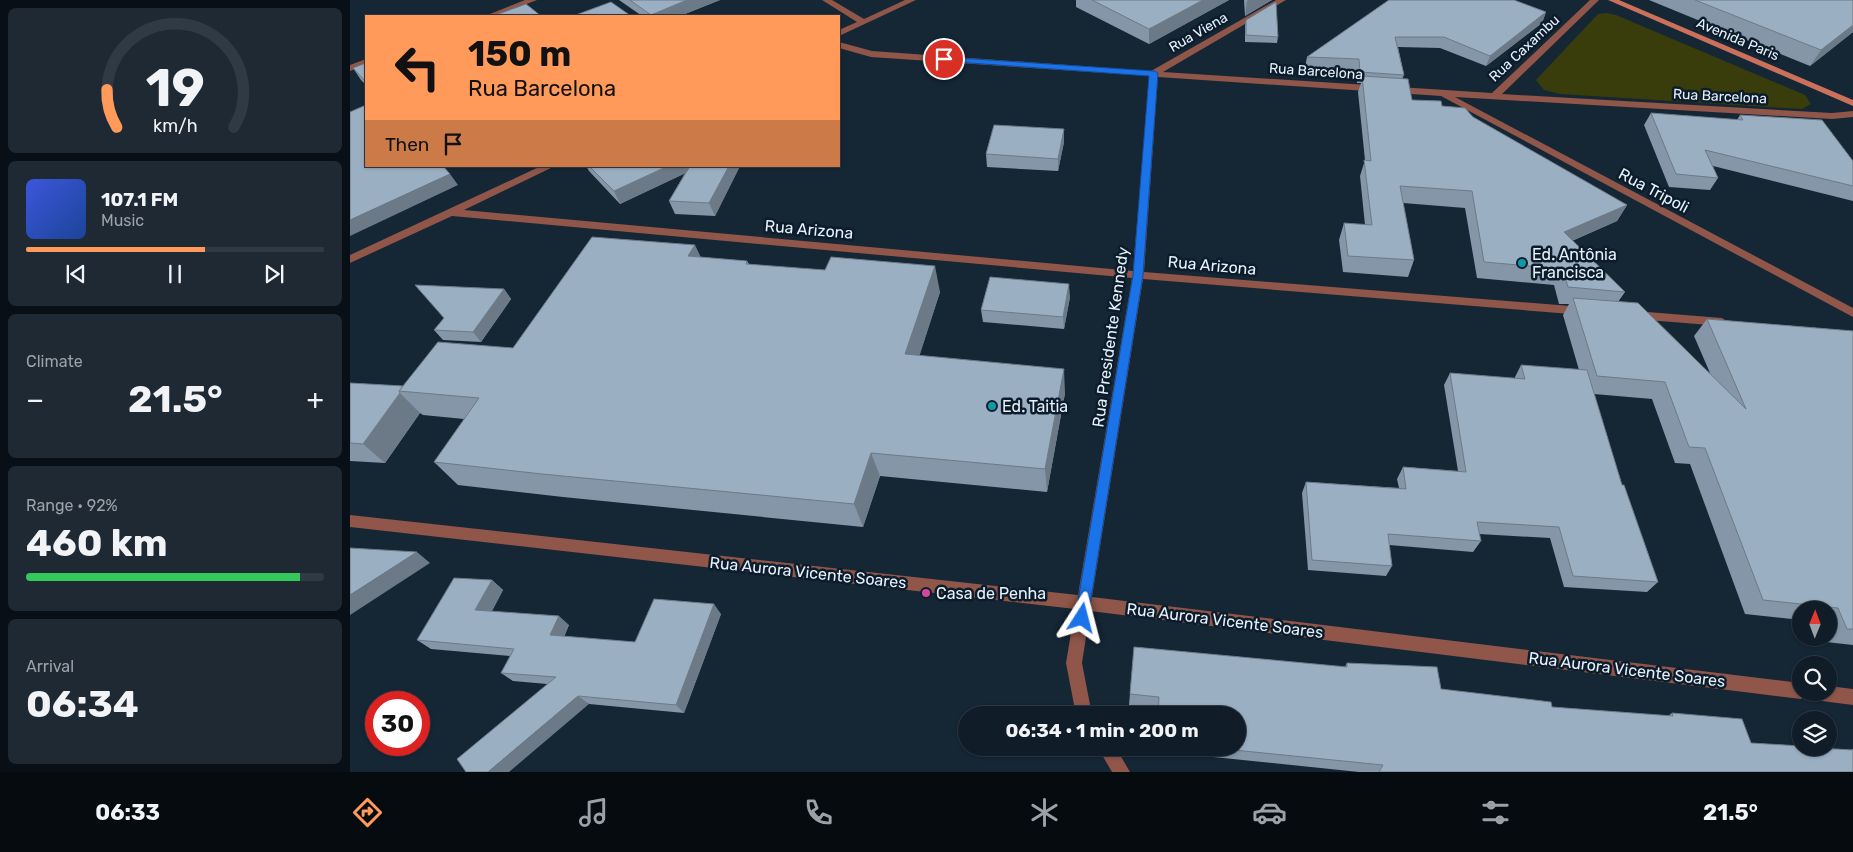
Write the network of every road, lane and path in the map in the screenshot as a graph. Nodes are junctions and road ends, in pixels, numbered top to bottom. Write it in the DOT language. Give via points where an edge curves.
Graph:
graph roads {
  1 [pos="532,0"];
  2 [pos="826,0"];
  3 [pos="912,0"];
  4 [pos="1282,0"];
  5 [pos="1596,0"];
  6 [pos="1612,0"];
  7 [pos="492,15"];
  8 [pos="864,22"];
  9 [pos="840,34"];
  10 [pos="840,45"];
  11 [pos="365,62"];
  12 [pos="350,68"];
  13 [pos="1154,73"];
  14 [pos="1441,93"];
  15 [pos="1494,96"];
  16 [pos="1853,103"];
  17 [pos="1853,114"];
  18 [pos="548,167"];
  19 [pos="450,212"];
  20 [pos="350,259"];
  21 [pos="1138,275"];
  22 [pos="1595,312"];
  23 [pos="1853,313"];
  24 [pos="1624,314"];
  25 [pos="1734,323"];
  26 [pos="350,521"];
  27 [pos="1084,603"];
  28 [pos="1792,690"];
  29 [pos="1837,695"];
  30 [pos="1853,697"];
  31 [pos="1082,706"];
  32 [pos="1111,756"];
  33 [pos="1122,772"];
  1 -- 7 [label="street"];
  2 -- 8 [label="street"];
  3 -- 8 [label="street"];
  4 -- 13 [label="street, Rua Viena"];
  5 -- 15 [label="street, Rua Caxambu"];
  6 -- 16 [label="street, Avenida Paris"];
  8 -- 9 [label="street"];
  10 -- 13 [label="street, Rua Barcelona" via="871,54"];
  11 -- 12 [label="street"];
  13 -- 14 [label="street, Rua Barcelona"];
  13 -- 21 [label="street, Rua Presidente Kennedy"];
  14 -- 15 [label="street, Rua Barcelona"];
  14 -- 23 [label="street, Rua Tripoli"];
  15 -- 17 [label="street, Rua Barcelona" via="1822,116"];
  18 -- 19 [label="street"];
  19 -- 20 [label="street"];
  19 -- 21 [label="street, Rua Arizona"];
  21 -- 22 [label="street, Rua Arizona"];
  21 -- 27 [label="street, Rua Presidente Kennedy"];
  24 -- 25 [label="street"];
  26 -- 27 [label="street, Rua Aurora Vicente Soares"];
  27 -- 28 [label="street, Rua Aurora Vicente Soares"];
  27 -- 31 [label="street, Rua Presidente Kennedy" via="1074,663"];
  29 -- 30 [label="street"];
  32 -- 33 [label="street"];
}
